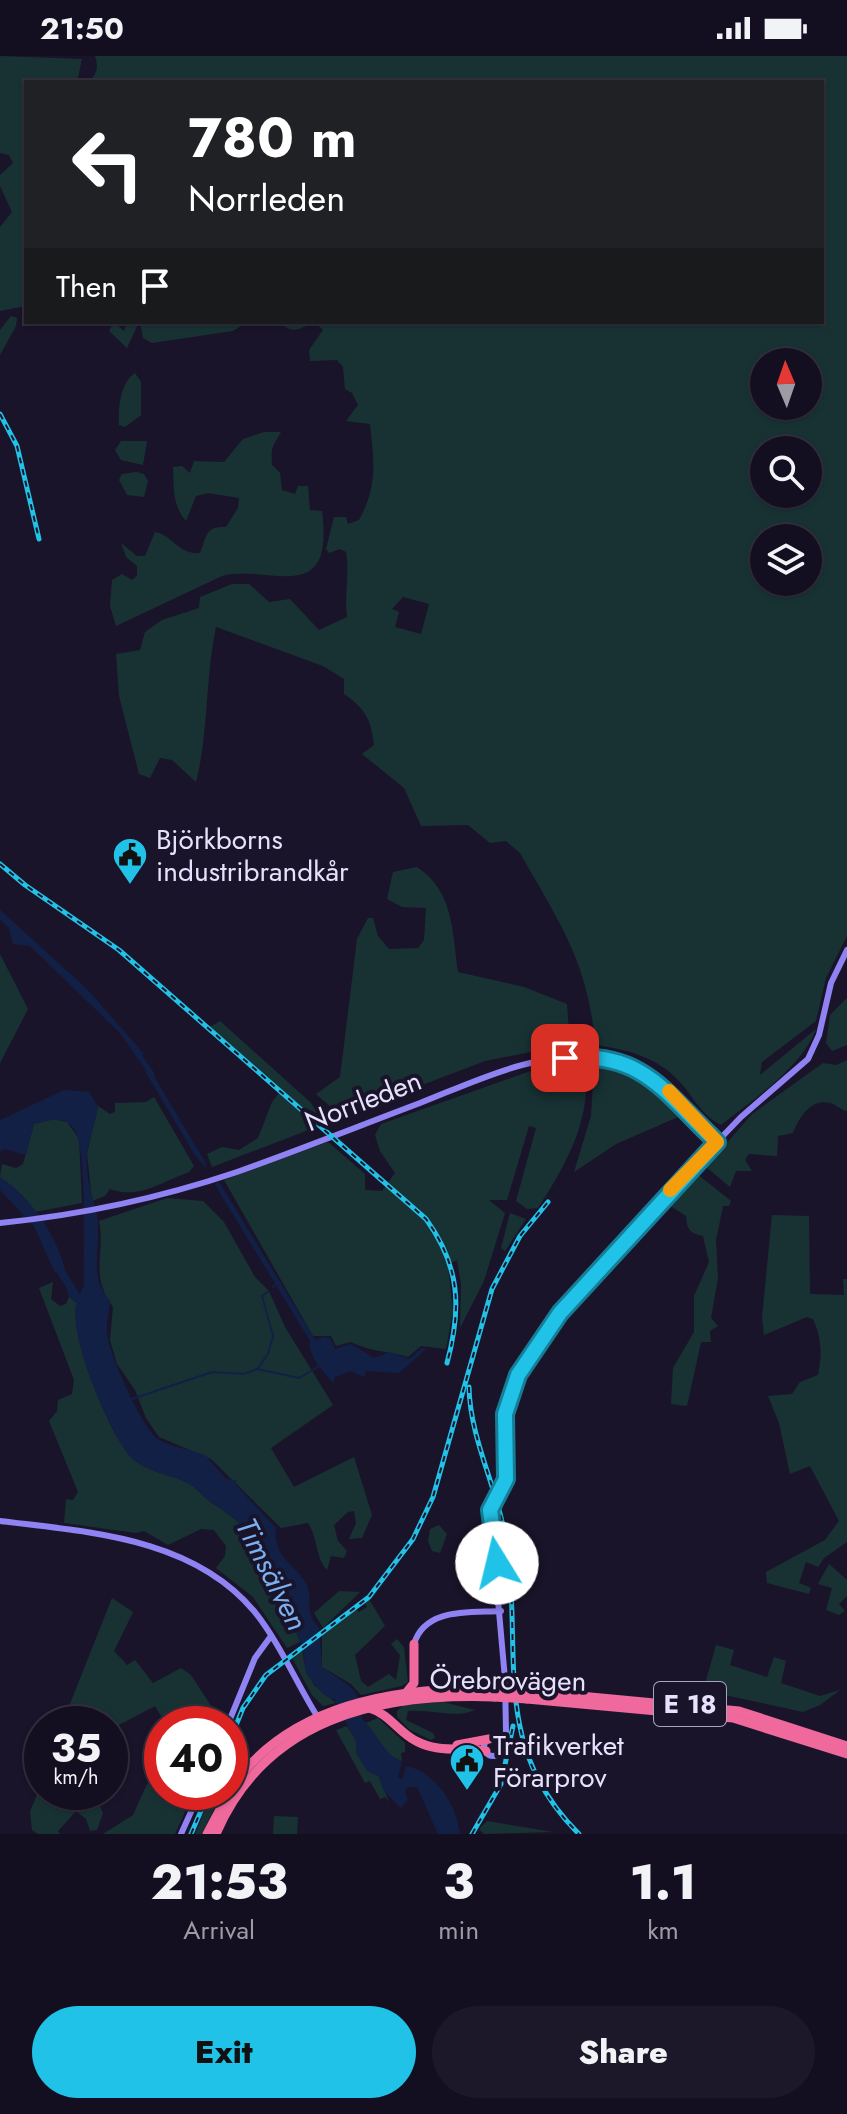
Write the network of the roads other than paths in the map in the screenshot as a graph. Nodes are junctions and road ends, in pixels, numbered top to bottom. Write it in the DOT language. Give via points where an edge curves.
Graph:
graph roads {
  1 [pos="847,950"];
  2 [pos="717,1142"];
  3 [pos="0,1223"];
  4 [pos="0,1521"];
  5 [pos="501,1611"];
  6 [pos="271,1636"];
  7 [pos="414,1644"];
  8 [pos="415,1674"];
  9 [pos="435,1690"];
  10 [pos="494,1693"];
  11 [pos="527,1695"];
  12 [pos="406,1697"];
  13 [pos="368,1704"];
  14 [pos="235,1706"];
  15 [pos="319,1720"];
  16 [pos="397,1725"];
  17 [pos="504,1731"];
  18 [pos="490,1738"];
  19 [pos="502,1744"];
  20 [pos="847,1746"];
  21 [pos="438,1748"];
  22 [pos="486,1751"];
  23 [pos="847,1754"];
  24 [pos="248,1769"];
  25 [pos="192,1810"];
  26 [pos="219,1810"];
  27 [pos="181,1834"];
  28 [pos="207,1834"];
  29 [pos="216,1834"];
  1 -- 2 [label="street" via="831,983 819,1035 803,1065"];
  2 -- 3 [label="street, Norrleden" via="669,1091 644,1073 598,1058 565,1058 492,1075 212,1180 101,1209"];
  2 -- 5 [label="street" via="560,1313 518,1375 505,1414 506,1479 490,1510"];
  4 -- 6 [label="street" via="110,1535 176,1556 230,1588"];
  5 -- 7 [label="street" via="439,1617 424,1626"];
  5 -- 17 [label="street"];
  6 -- 14 [label="street" via="255,1658"];
  6 -- 15 [label="street"];
  7 -- 8 [label="highway"];
  8 -- 9 [label="highway"];
  8 -- 12 [label="highway"];
  9 -- 10 [label="highway, Örebrovägen / E 18"];
  9 -- 12 [label="highway, Örebrovägen / E 18"];
  10 -- 11 [label="highway, Örebrovägen / E 18, bridge"];
  10 -- 12 [label="highway, Örebrovägen / E 18"];
  11 -- 20 [label="highway, Örebrovägen / E 18" via="739,1711"];
  11 -- 23 [label="highway, Örebrovägen / E 18" via="733,1718"];
  12 -- 13 [label="highway, Örebrovägen / E 18"];
  12 -- 16 [label="highway" via="395,1712"];
  13 -- 15 [label="highway, Örebrovägen / E 18"];
  13 -- 16 [label="highway"];
  15 -- 24 [label="highway, Örebrovägen / E 18" via="265,1749"];
  15 -- 29 [label="highway, Örebrovägen / E 18" via="255,1770"];
  16 -- 21 [label="highway" via="411,1739"];
  17 -- 18 [label="street"];
  17 -- 19 [label="street"];
  18 -- 19 [label="street"];
  18 -- 21 [label="highway"];
  18 -- 22 [label="street"];
  19 -- 22 [label="street" via="498,1754"];
  21 -- 22 [label="highway"];
  25 -- 27 [label="street"];
  26 -- 28 [label="highway, Örebrovägen / E 18"];
}
